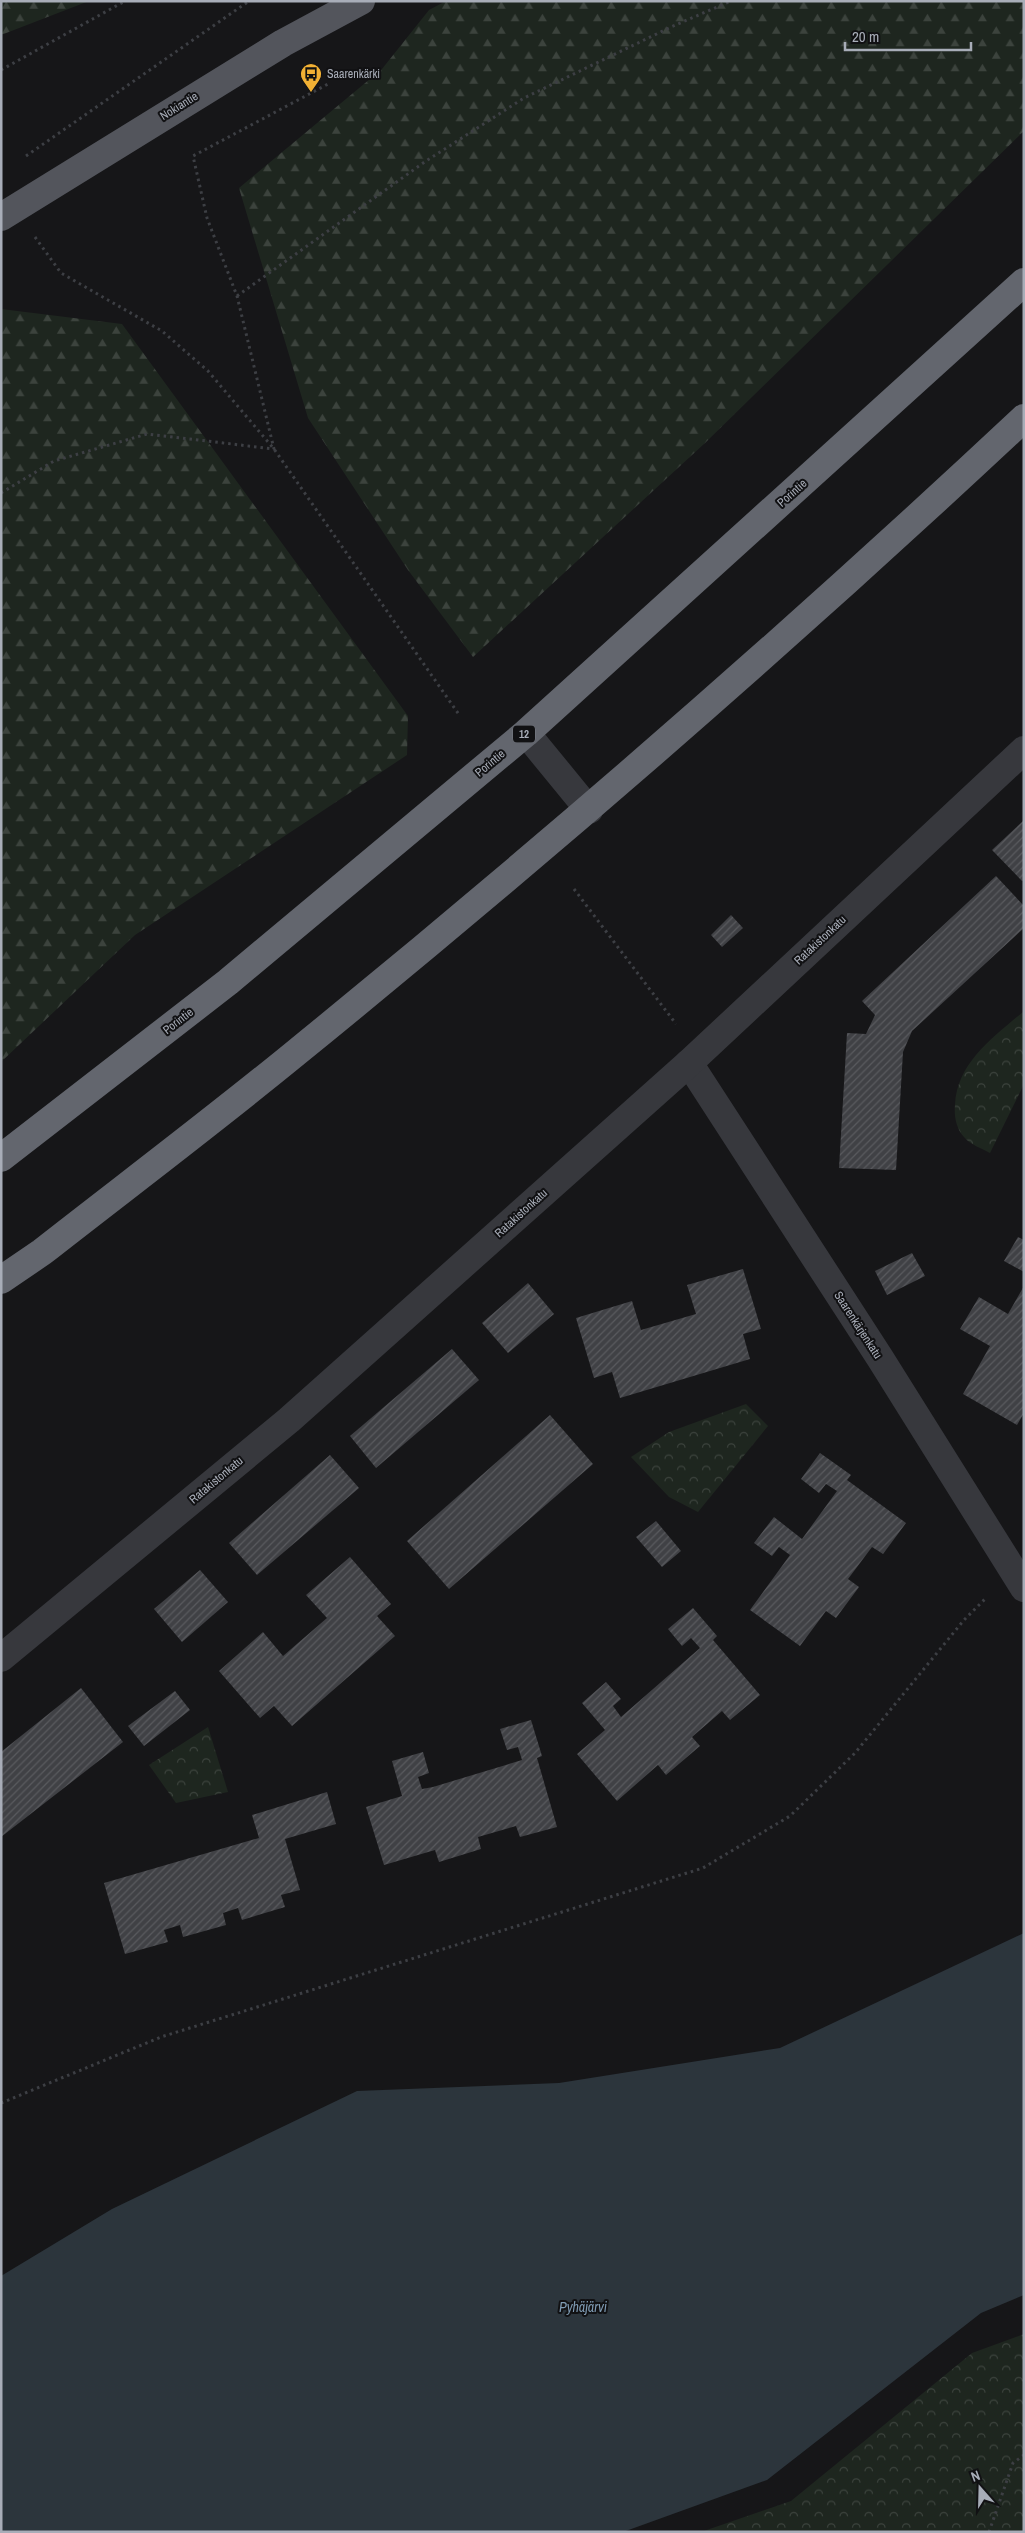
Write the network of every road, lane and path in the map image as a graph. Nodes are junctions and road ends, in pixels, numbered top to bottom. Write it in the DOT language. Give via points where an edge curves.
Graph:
graph roads {
  1 [pos="125,1"];
  2 [pos="249,1"];
  3 [pos="360,1"];
  4 [pos="731,1"];
  5 [pos="1,70"];
  6 [pos="328,84"];
  7 [pos="25,157"];
  8 [pos="1,217"];
  9 [pos="35,237"];
  10 [pos="1024,282"];
  11 [pos="236,296"];
  12 [pos="1024,418"];
  13 [pos="274,449"];
  14 [pos="1,493"];
  15 [pos="460,716"];
  16 [pos="526,733"];
  17 [pos="1024,750"];
  18 [pos="589,810"];
  19 [pos="574,889"];
  20 [pos="689,1063"];
  21 [pos="1,1158"];
  22 [pos="1,1280"];
  23 [pos="1018,1580"];
  24 [pos="1,1658"];
  25 [pos="1,2103"];
  26 [pos="1024,2455"];
  27 [pos="989,2532"];
  1 -- 5 [label="path"];
  2 -- 7 [label="path"];
  3 -- 8 [label="main road, Nokiantie" via="283,43"];
  4 -- 11 [label="path" via="524,98 426,161"];
  6 -- 11 [label="path" via="193,156 207,218"];
  9 -- 13 [label="path" via="61,273 162,331 208,371"];
  10 -- 16 [label="highway, Porintie / 12"];
  11 -- 13 [label="path"];
  12 -- 18 [label="highway"];
  13 -- 14 [label="path" via="147,434 54,461"];
  13 -- 15 [label="path"];
  16 -- 18 [label="street"];
  16 -- 21 [label="highway, Porintie / 12" via="228,982"];
  17 -- 20 [label="street, Ratakistonkatu"];
  18 -- 22 [label="highway" via="290,1058 50,1246"];
  19 -- 20 [label="path" via="676,1023"];
  20 -- 23 [label="street, Saarenkärjenkatu" via="880,1358"];
  20 -- 24 [label="street, Ratakistonkatu" via="289,1420"];
  23 -- 25 [label="path" via="964,1620 855,1753 790,1816 703,1868 161,2037"];
  26 -- 27 [label="path" via="1014,2463"];
}
